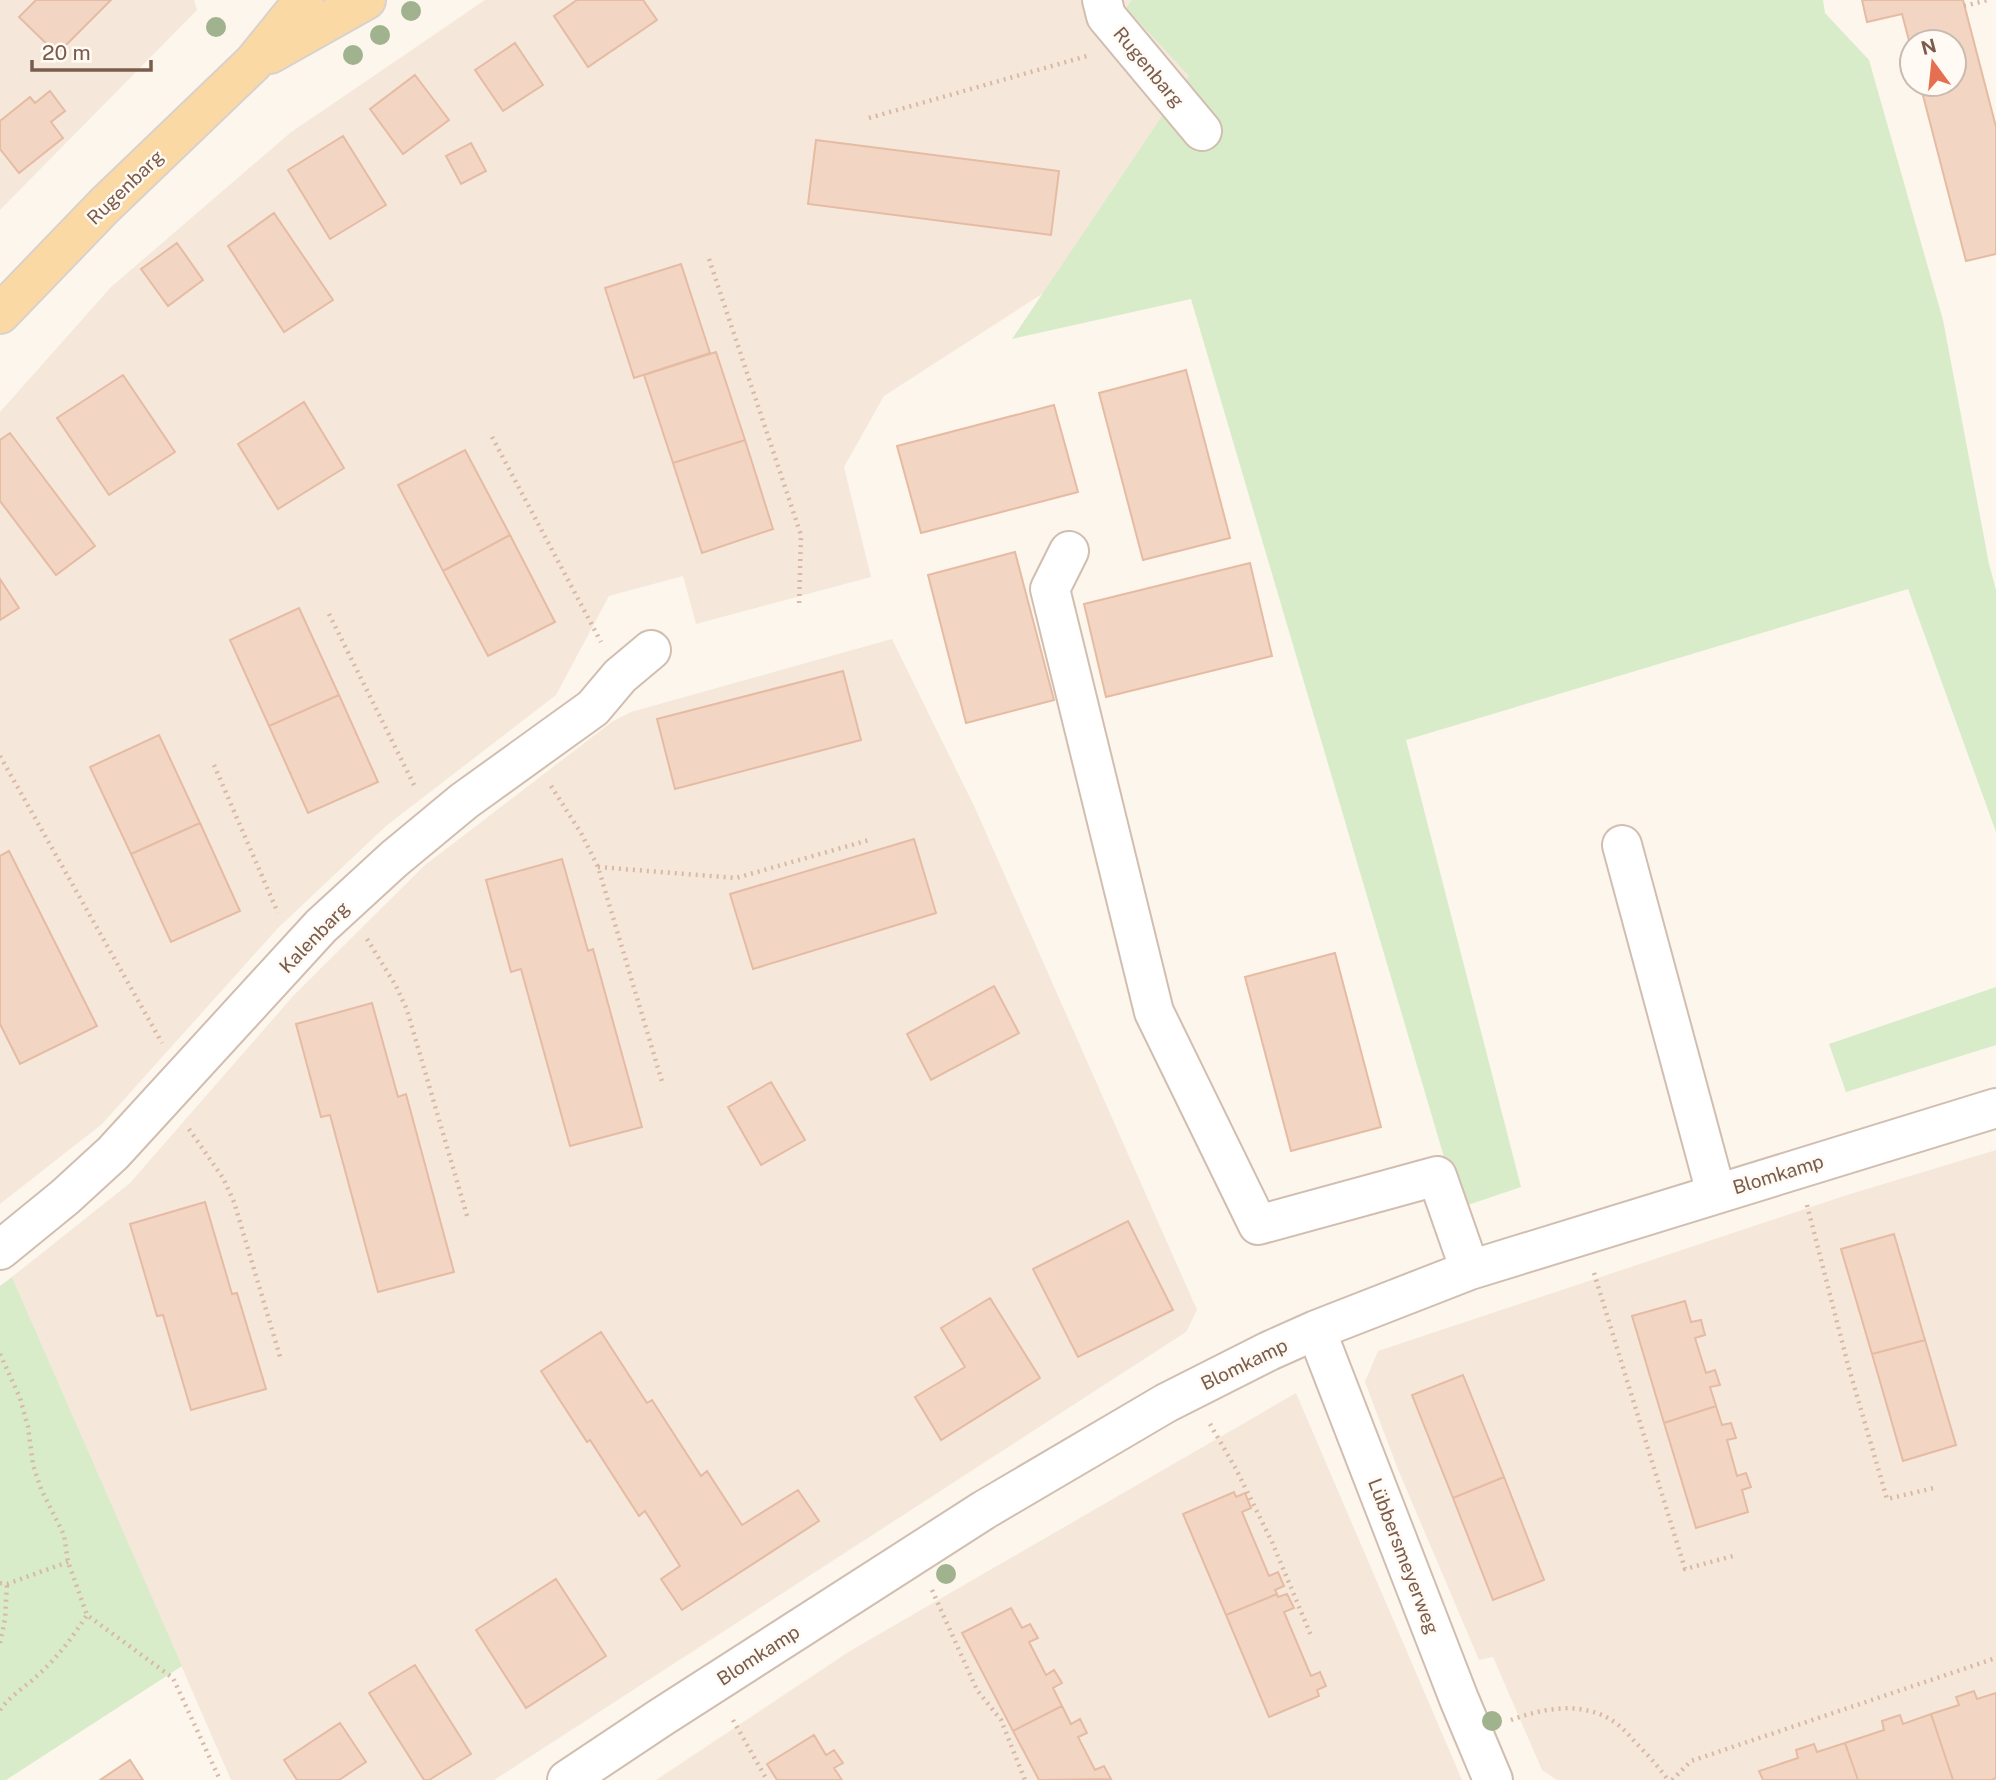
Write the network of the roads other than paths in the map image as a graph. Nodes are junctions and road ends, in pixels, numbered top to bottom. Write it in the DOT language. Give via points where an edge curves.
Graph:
graph roads {
  1 [pos="304,0"];
  2 [pos="366,0"];
  3 [pos="1102,0"];
  4 [pos="253,64"];
  5 [pos="1202,131"];
  6 [pos="0,314"];
  7 [pos="1069,551"];
  8 [pos="651,650"];
  9 [pos="1622,845"];
  10 [pos="1996,1108"];
  11 [pos="1716,1193"];
  12 [pos="0,1250"];
  13 [pos="1470,1270"];
  14 [pos="1316,1330"];
  15 [pos="567,1780"];
  16 [pos="1493,1780"];
  1 -- 4 [label="main road, Rugenbarg"];
  2 -- 4 [label="main road, Rugenbarg"];
  3 -- 5 [label="street, Rugenbarg" via="1106,16"];
  4 -- 6 [label="main road, Rugenbarg" via="104,206"];
  7 -- 13 [label="street" via="1050,589 1154,1012 1258,1225 1437,1176"];
  8 -- 12 [label="street, Kalenbarg" via="620,676 593,708 464,801 321,926 113,1153"];
  9 -- 11 [label="street"];
  10 -- 11 [label="street, Blomkamp"];
  11 -- 13 [label="street, Blomkamp"];
  13 -- 14 [label="street, Blomkamp"];
  14 -- 15 [label="street, Blomkamp" via="1166,1403 984,1510"];
  14 -- 16 [label="street, Lübbersmeyerweg"];
}
